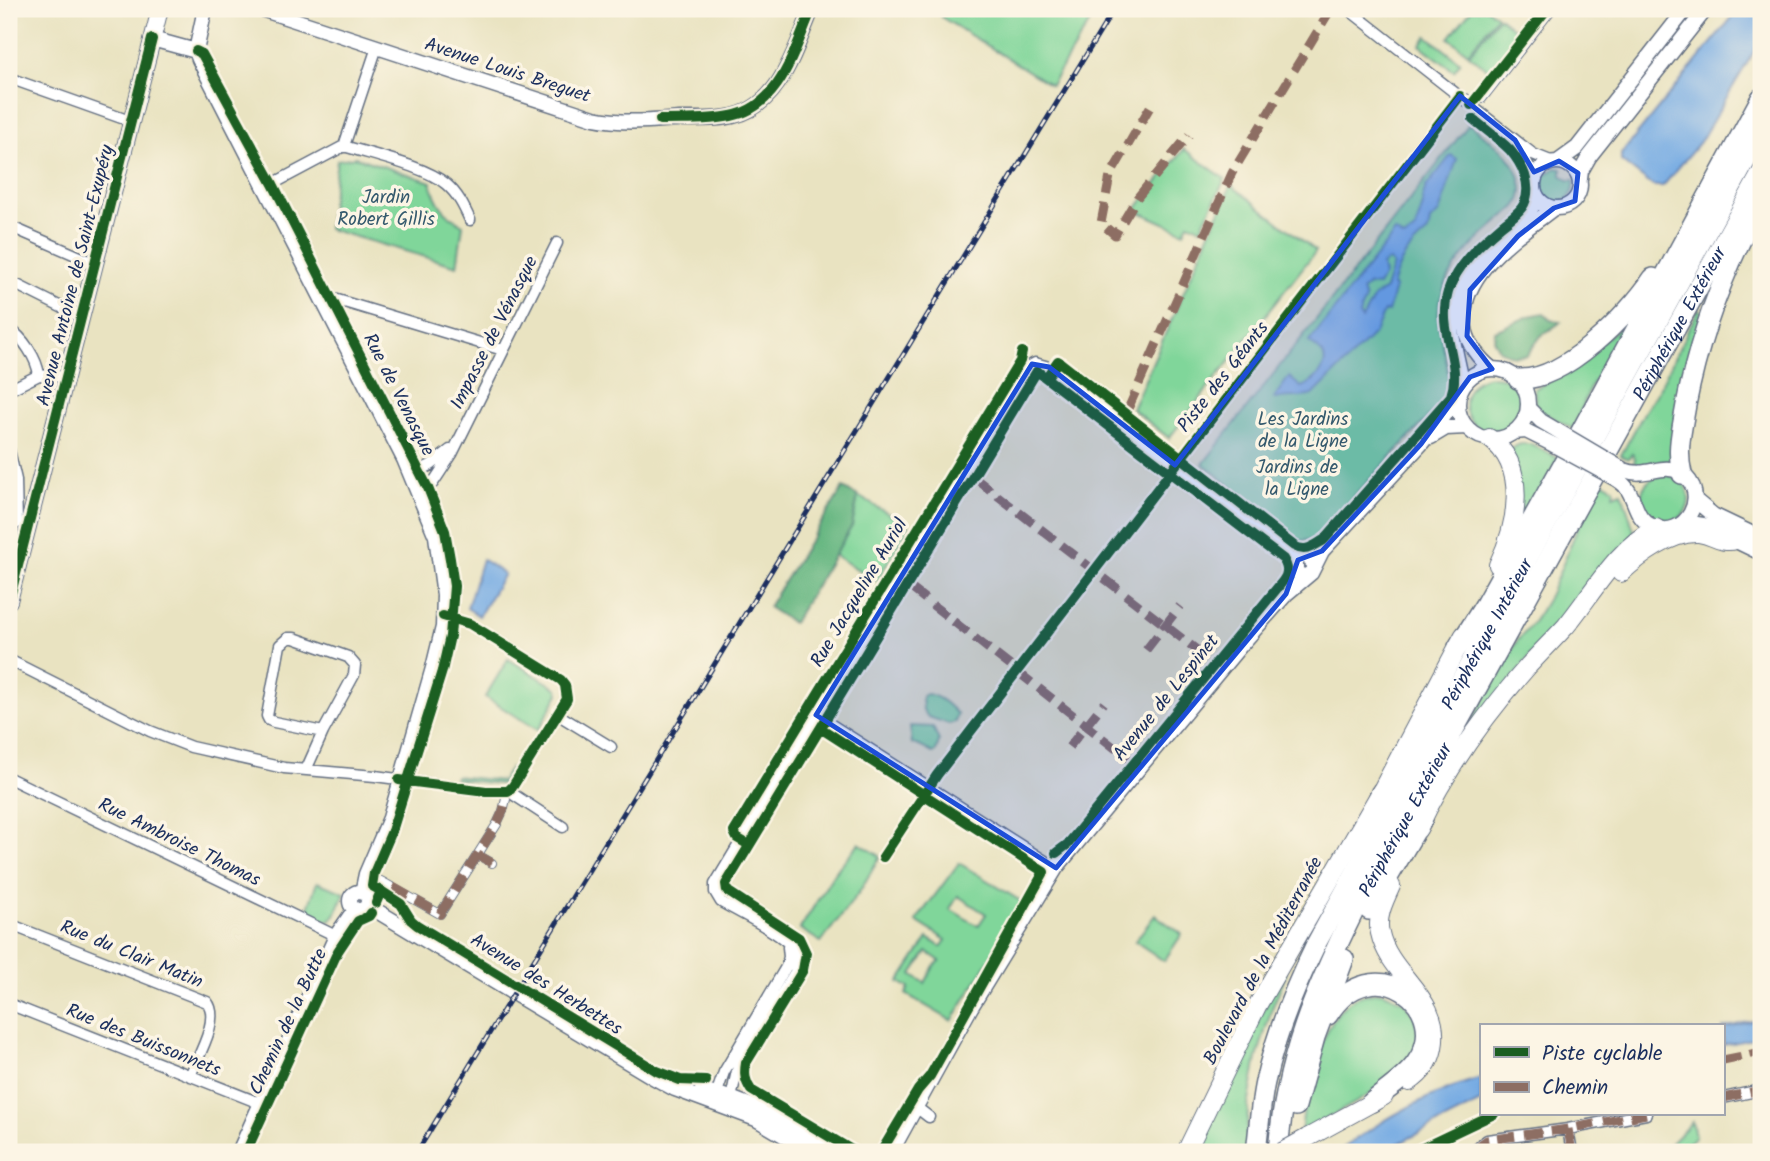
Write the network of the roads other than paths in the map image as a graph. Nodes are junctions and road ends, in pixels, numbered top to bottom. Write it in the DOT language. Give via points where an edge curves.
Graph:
graph roads {
  1 [pos="160,9"];
  2 [pos="205,9"];
  3 [pos="261,9"];
  4 [pos="812,9"];
  5 [pos="1348,9"];
  6 [pos="1552,9"];
  7 [pos="1686,9"];
  8 [pos="1706,9"];
  9 [pos="152,39"];
  10 [pos="377,47"];
  11 [pos="196,51"];
  12 [pos="9,78"];
  13 [pos="1460,96"];
  14 [pos="1761,98"];
  15 [pos="130,121"];
  16 [pos="1761,133"];
  17 [pos="1515,140"];
  18 [pos="344,146"];
  19 [pos="1556,162"];
  20 [pos="1719,174"];
  21 [pos="1761,174"];
  22 [pos="1535,178"];
  23 [pos="1580,179"];
  24 [pos="265,188"];
  25 [pos="1538,199"];
  26 [pos="1761,200"];
  27 [pos="1554,208"];
  28 [pos="470,220"];
  29 [pos="9,226"];
  30 [pos="557,243"];
  31 [pos="94,263"];
  32 [pos="9,281"];
  33 [pos="323,302"];
  34 [pos="81,317"];
  35 [pos="9,328"];
  36 [pos="503,349"];
  37 [pos="1492,369"];
  38 [pos="39,375"];
  39 [pos="65,377"];
  40 [pos="1518,379"];
  41 [pos="9,390"];
  42 [pos="1461,391"];
  43 [pos="1528,408"];
  44 [pos="1467,427"];
  45 [pos="1514,432"];
  46 [pos="460,437"];
  47 [pos="1489,438"];
  48 [pos="1555,438"];
  49 [pos="1421,444"];
  50 [pos="9,450"];
  51 [pos="1175,465"];
  52 [pos="1648,474"];
  53 [pos="1682,474"];
  54 [pos="411,475"];
  55 [pos="1621,475"];
  56 [pos="420,493"];
  57 [pos="1695,500"];
  58 [pos="1634,501"];
  59 [pos="1684,522"];
  60 [pos="18,523"];
  61 [pos="1656,528"];
  62 [pos="1761,538"];
  63 [pos="1735,540"];
  64 [pos="1761,553"];
  65 [pos="1303,565"];
  66 [pos="9,601"];
  67 [pos="443,616"];
  68 [pos="1566,626"];
  69 [pos="1458,647"];
  70 [pos="9,660"];
  71 [pos="558,714"];
  72 [pos="817,715"];
  73 [pos="323,732"];
  74 [pos="611,747"];
  75 [pos="306,770"];
  76 [pos="9,778"];
  77 [pos="404,780"];
  78 [pos="929,786"];
  79 [pos="508,791"];
  80 [pos="1381,792"];
  81 [pos="1423,818"];
  82 [pos="563,827"];
  83 [pos="478,855"];
  84 [pos="883,858"];
  85 [pos="492,863"];
  86 [pos="1056,869"];
  87 [pos="381,881"];
  88 [pos="362,902"];
  89 [pos="9,924"];
  90 [pos="336,936"];
  91 [pos="1316,944"];
  92 [pos="9,1004"];
  93 [pos="1315,1037"];
  94 [pos="190,1076"];
  95 [pos="1761,1090"];
  96 [pos="1724,1098"];
  97 [pos="723,1100"];
  98 [pos="1371,1102"];
  99 [pos="264,1105"];
  100 [pos="916,1107"];
  101 [pos="1636,1116"];
  102 [pos="929,1117"];
  103 [pos="1568,1129"];
  104 [pos="239,1152"];
  105 [pos="812,1152"];
  106 [pos="833,1152"];
  107 [pos="891,1152"];
  108 [pos="1186,1152"];
  109 [pos="1256,1152"];
  110 [pos="1280,1152"];
  111 [pos="1289,1152"];
  112 [pos="1476,1152"];
  113 [pos="1572,1152"];
  1 -- 9 [label="main road, Avenue Antoine de Saint-Exupéry"];
  2 -- 11 [label="street"];
  3 -- 10 [label="street, Avenue Louis Breguet"];
  4 -- 10 [label="street, Avenue Louis Breguet" via="776,87 750,110 722,117 625,121 594,117"];
  5 -- 13 [label="street"];
  6 -- 13 [label="street" via="1482,99"];
  7 -- 19 [label="street" via="1577,148"];
  8 -- 23 [label="street" via="1589,157"];
  9 -- 11 [label="street"];
  9 -- 15 [label="main road, Avenue Antoine de Saint-Exupéry"];
  10 -- 18 [label="street"];
  11 -- 24 [label="street, Rue de Venasque"];
  12 -- 15 [label="street"];
  13 -- 17 [label="street"];
  13 -- 51 [label="street, Piste des Géants"];
  14 -- 20 [label="highway"];
  15 -- 31 [label="main road, Avenue Antoine de Saint-Exupéry"];
  16 -- 91 [label="highway, Périphérique Intérieur"];
  17 -- 19 [label="street" via="1533,154"];
  17 -- 22 [label="street"];
  18 -- 24 [label="street"];
  18 -- 28 [label="street" via="433,175 448,185"];
  19 -- 22 [label="street" via="1542,167"];
  19 -- 23 [label="street" via="1570,165"];
  20 -- 40 [label="highway" via="1658,272 1619,321 1549,372"];
  20 -- 69 [label="highway" via="1573,446"];
  21 -- 110 [label="highway, Périphérique Extérieur" via="1355,909 1301,1031 1282,1112"];
  22 -- 25 [label="street"];
  23 -- 27 [label="street" via="1575,201"];
  24 -- 33 [label="street, Rue de Venasque"];
  25 -- 27 [label="street"];
  25 -- 42 [label="street" via="1473,264 1454,296 1451,331"];
  26 -- 53 [label="highway" via="1731,259 1703,335 1679,443"];
  27 -- 37 [label="street" via="1506,246 1470,290 1464,318 1467,336 1475,354"];
  29 -- 31 [label="street"];
  30 -- 36 [label="street, Impasse de Vénasque"];
  31 -- 34 [label="main road, Avenue Antoine de Saint-Exupéry"];
  32 -- 34 [label="street"];
  33 -- 36 [label="street" via="331,298"];
  33 -- 54 [label="street, Rue de Venasque"];
  34 -- 39 [label="main road, Avenue Antoine de Saint-Exupéry"];
  35 -- 38 [label="street" via="21,339"];
  36 -- 46 [label="street, Impasse de Vénasque"];
  37 -- 40 [label="street"];
  37 -- 42 [label="street" via="1470,377"];
  38 -- 39 [label="street"];
  38 -- 41 [label="street"];
  39 -- 60 [label="main road, Avenue Antoine de Saint-Exupéry"];
  40 -- 43 [label="street"];
  42 -- 44 [label="street" via="1461,418"];
  42 -- 49 [label="street, Avenue de Lespinet"];
  43 -- 45 [label="street"];
  43 -- 48 [label="street"];
  44 -- 47 [label="street"];
  44 -- 49 [label="street, Avenue de Lespinet" via="1446,428"];
  45 -- 47 [label="street"];
  45 -- 48 [label="street"];
  46 -- 54 [label="street, Impasse de Vénasque" via="442,457"];
  46 -- 56 [label="street, Impasse de Vénasque" via="436,479"];
  47 -- 69 [label="main road, Boulevard de la Méditerranée" via="1507,459 1516,490 1513,531"];
  48 -- 55 [label="street, bridge"];
  49 -- 65 [label="street, Avenue de Lespinet" via="1322,551"];
  50 -- 60 [label="street"];
  51 -- 65 [label="street, Rue Jacqueline Auriol"];
  51 -- 72 [label="street, Rue Jacqueline Auriol" via="1049,367 1040,363 1026,368"];
  51 -- 78 [label="street, Piste des Géants"];
  52 -- 53 [label="street" via="1661,469"];
  52 -- 55 [label="street"];
  52 -- 58 [label="street" via="1637,486"];
  53 -- 57 [label="street" via="1692,485"];
  54 -- 56 [label="street, Rue de Venasque"];
  55 -- 58 [label="street"];
  56 -- 67 [label="street, Rue de Venasque" via="440,552"];
  57 -- 59 [label="street"];
  57 -- 62 [label="street" via="1713,515"];
  58 -- 61 [label="street" via="1640,517"];
  59 -- 61 [label="street" via="1670,529"];
  59 -- 63 [label="street" via="1703,524"];
  60 -- 66 [label="main road, Avenue Antoine de Saint-Exupéry"];
  61 -- 68 [label="main road" via="1607,573"];
  63 -- 64 [label="street"];
  63 -- 68 [label="main road" via="1723,543 1697,533 1655,547 1636,559"];
  65 -- 86 [label="street, Avenue de Lespinet" via="1286,593"];
  67 -- 71 [label="street" via="470,624 561,680 567,699"];
  67 -- 77 [label="street, Rue de Venasque"];
  68 -- 81 [label="main road" via="1489,715"];
  69 -- 80 [label="main road, Boulevard de la Méditerranée"];
  70 -- 75 [label="street" via="179,744"];
  71 -- 74 [label="street"];
  71 -- 79 [label="street"];
  72 -- 78 [label="street"];
  72 -- 97 [label="street, Rue Jacqueline Auriol" via="715,884 721,902 783,939 794,950 796,964"];
  73 -- 73 [label="street" via="354,676 355,665 348,657 288,638 280,645 267,716 274,722"];
  73 -- 75 [label="street"];
  75 -- 77 [label="street"];
  76 -- 90 [label="street, Rue Ambroise Thomas"];
  77 -- 79 [label="street"];
  77 -- 88 [label="street, Chemin de la Butte" via="366,874"];
  78 -- 84 [label="street, Piste des Géants"];
  78 -- 86 [label="street"];
  79 -- 82 [label="street"];
  79 -- 83 [label="street" via="503,811"];
  80 -- 91 [label="highway" via="1320,918"];
  80 -- 108 [label="main road, Boulevard de la Méditerranée" via="1257,1006"];
  81 -- 93 [label="highway" via="1347,953"];
  81 -- 98 [label="main road" via="1381,909 1379,929 1391,959 1433,1018 1433,1051 1417,1077"];
  83 -- 85 [label="street"];
  83 -- 87 [label="street" via="440,914"];
  86 -- 100 [label="street, Avenue de Lespinet"];
  88 -- 90 [label="street, Chemin de la Butte"];
  88 -- 97 [label="street, Avenue des Herbettes" via="675,1089"];
  89 -- 94 [label="street, Rue du Clair Matin" via="207,1002 213,1017"];
  90 -- 99 [label="street, Chemin de la Butte"];
  91 -- 109 [label="highway, Périphérique Intérieur" via="1277,1035 1264,1083"];
  92 -- 94 [label="street, Rue des Buissonnets"];
  93 -- 98 [label="highway" via="1336,1003 1352,989 1389,985 1415,1002 1425,1022 1424,1048 1409,1072"];
  93 -- 111 [label="highway"];
  94 -- 99 [label="street, Rue des Buissonnets"];
  95 -- 96 [label="street"];
  97 -- 105 [label="street, Avenue des Herbettes"];
  97 -- 106 [label="street, Avenue des Herbettes" via="772,1114"];
  98 -- 110 [label="main road, bridge"];
  99 -- 104 [label="street, Chemin de la Butte"];
  100 -- 102 [label="street"];
  100 -- 107 [label="street, Avenue de Lespinet"];
  101 -- 103 [label="street"];
  103 -- 112 [label="street" via="1487,1140"];
  103 -- 113 [label="street"];
}
